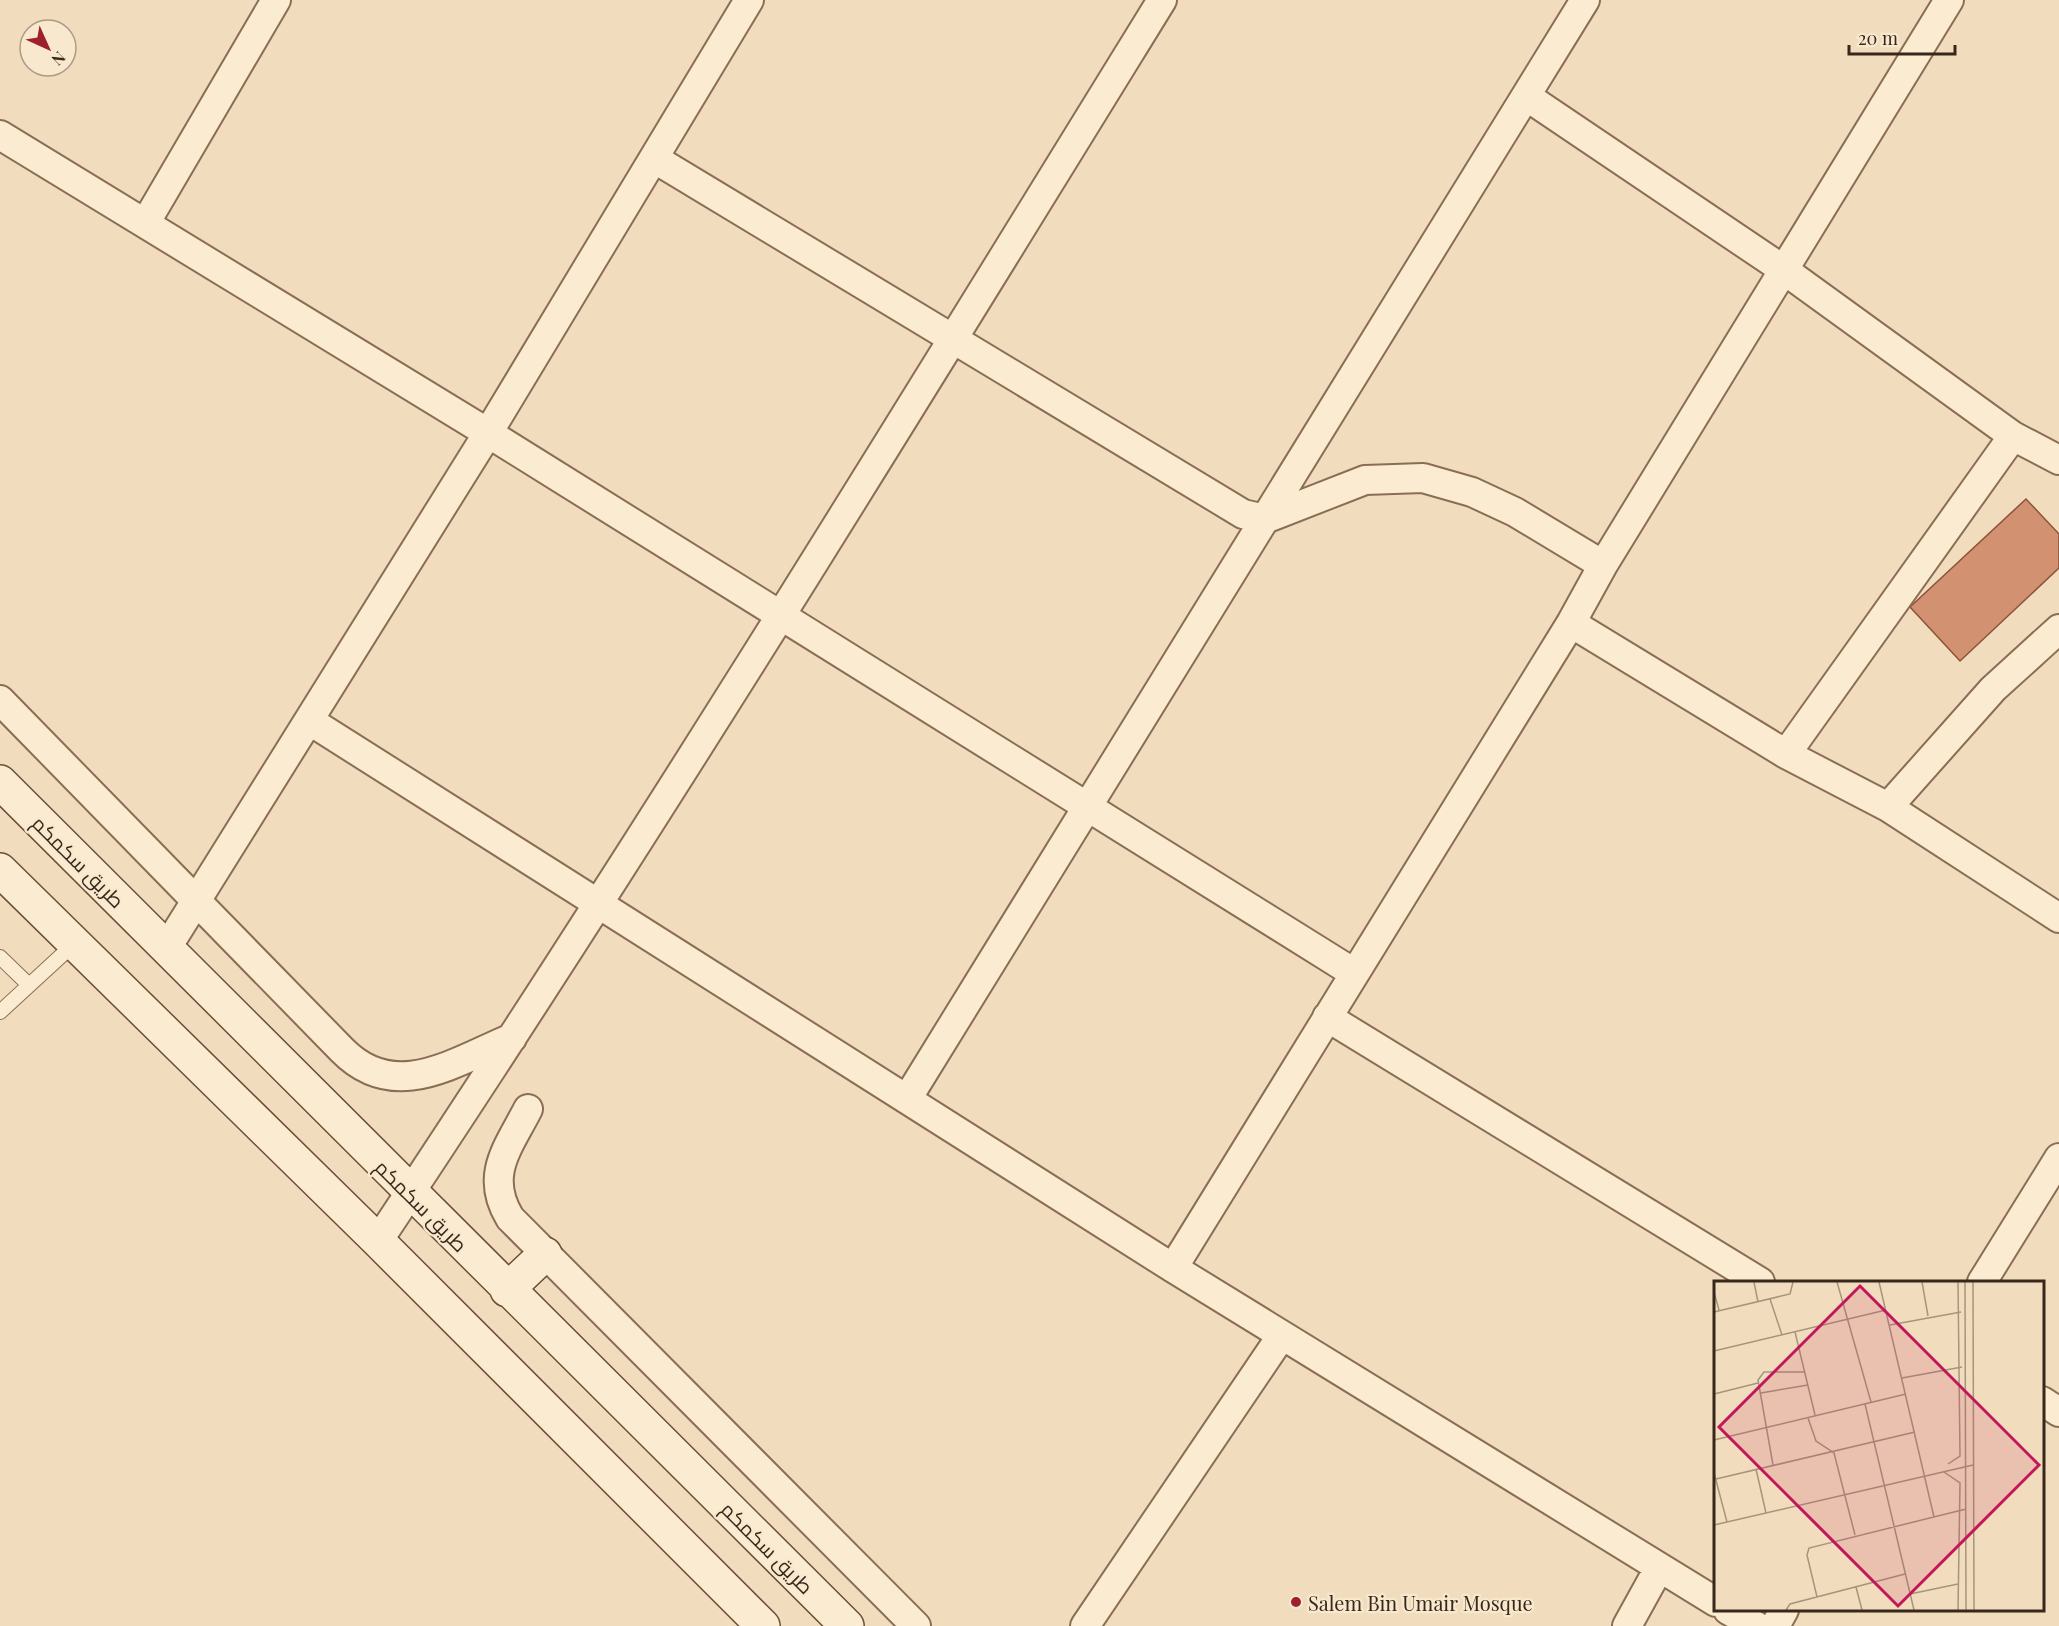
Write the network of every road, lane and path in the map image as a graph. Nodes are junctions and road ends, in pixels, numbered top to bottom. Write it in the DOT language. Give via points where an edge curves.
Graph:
graph roads {
  1 [pos="276,0"];
  2 [pos="749,0"];
  3 [pos="1162,0"];
  4 [pos="1585,0"];
  5 [pos="1949,0"];
  6 [pos="1526,96"];
  7 [pos="1,136"];
  8 [pos="655,159"];
  9 [pos="146,222"];
  10 [pos="1784,270"];
  11 [pos="953,339"];
  12 [pos="488,433"];
  13 [pos="2013,436"];
  14 [pos="2059,460"];
  15 [pos="1265,519"];
  16 [pos="1603,565"];
  17 [pos="782,615"];
  18 [pos="1571,623"];
  19 [pos="2059,629"];
  20 [pos="0,700"];
  21 [pos="310,721"];
  22 [pos="1786,754"];
  23 [pos="0,782"];
  24 [pos="1087,806"];
  25 [pos="1888,807"];
  26 [pos="0,870"];
  27 [pos="196,901"];
  28 [pos="598,906"];
  29 [pos="2059,918"];
  30 [pos="75,943"];
  31 [pos="166,949"];
  32 [pos="0,957"];
  33 [pos="1354,973"];
  34 [pos="29,985"];
  35 [pos="0,1012"];
  36 [pos="1327,1017"];
  37 [pos="512,1038"];
  38 [pos="907,1099"];
  39 [pos="528,1109"];
  40 [pos="2059,1158"];
  41 [pos="410,1194"];
  42 [pos="378,1241"];
  43 [pos="545,1254"];
  44 [pos="1173,1268"];
  45 [pos="1758,1281"];
  46 [pos="1983,1281"];
  47 [pos="507,1290"];
  48 [pos="1282,1335"];
  49 [pos="2044,1402"];
  50 [pos="2059,1412"];
  51 [pos="1659,1568"];
  52 [pos="1714,1601"];
  53 [pos="1730,1611"];
  54 [pos="1783,1611"];
  55 [pos="763,1626"];
  56 [pos="847,1626"];
  57 [pos="916,1626"];
  58 [pos="1085,1626"];
  59 [pos="1627,1626"];
  60 [pos="1756,1626"];
  61 [pos="1774,1626"];
  1 -- 9 [label="street"];
  2 -- 8 [label="street"];
  3 -- 11 [label="street"];
  4 -- 6 [label="street"];
  5 -- 10 [label="street"];
  6 -- 10 [label="street"];
  6 -- 15 [label="street"];
  7 -- 9 [label="street"];
  8 -- 11 [label="street"];
  8 -- 12 [label="street"];
  9 -- 12 [label="street"];
  10 -- 13 [label="street"];
  10 -- 16 [label="street"];
  11 -- 15 [label="street" via="1243,514"];
  11 -- 17 [label="street"];
  12 -- 17 [label="street"];
  12 -- 21 [label="street"];
  13 -- 14 [label="street"];
  13 -- 22 [label="street"];
  15 -- 16 [label="street" via="1365,480 1423,478 1472,492 1515,512"];
  15 -- 24 [label="street"];
  16 -- 18 [label="street"];
  17 -- 24 [label="street"];
  17 -- 28 [label="street"];
  18 -- 22 [label="street"];
  18 -- 33 [label="street"];
  19 -- 25 [label="street" via="1993,689"];
  20 -- 27 [label="street"];
  21 -- 27 [label="street"];
  21 -- 28 [label="street"];
  22 -- 25 [label="street"];
  23 -- 31 [label="main road, طريق سكمكم"];
  24 -- 33 [label="street"];
  24 -- 38 [label="street"];
  25 -- 29 [label="street"];
  26 -- 30 [label="main road"];
  27 -- 31 [label="street"];
  27 -- 37 [label="street" via="364,1069 396,1078 416,1077"];
  28 -- 37 [label="street"];
  28 -- 38 [label="street"];
  30 -- 34 [label="lane"];
  30 -- 42 [label="main road"];
  31 -- 41 [label="main road, طريق سكمكم"];
  32 -- 34 [label="lane"];
  33 -- 36 [label="street"];
  34 -- 35 [label="lane"];
  36 -- 44 [label="street"];
  36 -- 45 [label="street"];
  37 -- 41 [label="street"];
  38 -- 44 [label="street"];
  39 -- 43 [label="street" via="502,1159 497,1189 510,1218"];
  40 -- 46 [label="street"];
  41 -- 42 [label="street"];
  41 -- 47 [label="main road, طريق سكمكم"];
  42 -- 55 [label="main road"];
  43 -- 47 [label="main road"];
  43 -- 57 [label="street"];
  44 -- 48 [label="street"];
  47 -- 56 [label="main road, طريق سكمكم"];
  48 -- 51 [label="street"];
  48 -- 58 [label="street"];
  49 -- 50 [label="street"];
  51 -- 52 [label="street"];
  51 -- 59 [label="street"];
  53 -- 60 [label="street"];
  54 -- 61 [label="street"];
}
